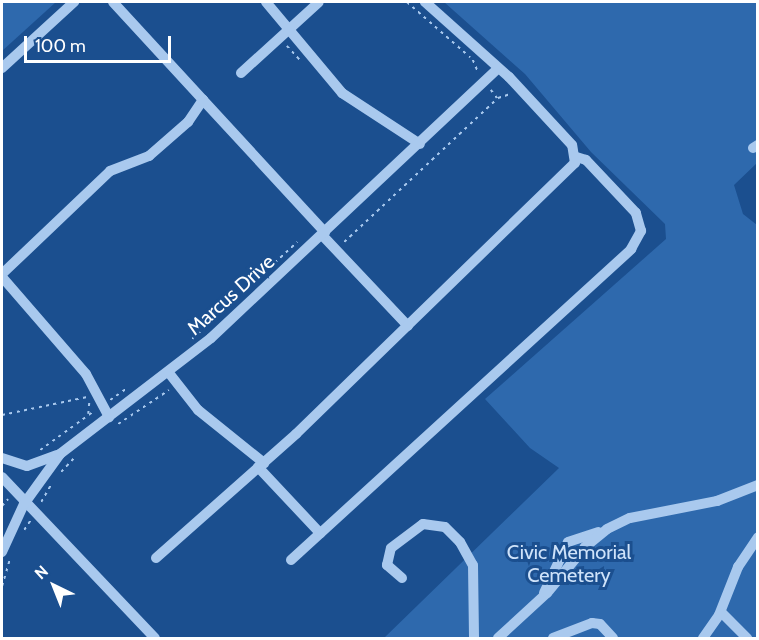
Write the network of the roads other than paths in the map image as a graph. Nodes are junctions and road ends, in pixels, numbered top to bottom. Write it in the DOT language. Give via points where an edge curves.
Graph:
graph roads {
  1 [pos="74,2"];
  2 [pos="113,2"];
  3 [pos="266,2"];
  4 [pos="319,2"];
  5 [pos="425,2"];
  6 [pos="290,28"];
  7 [pos="2,68"];
  8 [pos="497,69"];
  9 [pos="241,73"];
  10 [pos="203,100"];
  11 [pos="420,144"];
  12 [pos="576,157"];
  13 [pos="324,234"];
  14 [pos="2,276"];
  15 [pos="408,326"];
  16 [pos="170,373"];
  17 [pos="110,422"];
  18 [pos="60,454"];
  19 [pos="2,458"];
  20 [pos="261,465"];
  21 [pos="2,477"];
  22 [pos="758,485"];
  23 [pos="24,504"];
  24 [pos="607,529"];
  25 [pos="320,533"];
  26 [pos="758,537"];
  27 [pos="2,552"];
  28 [pos="156,558"];
  29 [pos="291,560"];
  30 [pos="402,578"];
  31 [pos="543,598"];
  32 [pos="721,612"];
  33 [pos="155,639"];
  34 [pos="474,639"];
  35 [pos="498,639"];
  36 [pos="553,639"];
  37 [pos="613,639"];
  38 [pos="703,639"];
  39 [pos="747,639"];
  1 -- 7 [label="street"];
  2 -- 10 [label="street"];
  3 -- 6 [label="street"];
  4 -- 6 [label="street"];
  5 -- 8 [label="street"];
  6 -- 9 [label="street"];
  6 -- 11 [label="street" via="298,45 342,93"];
  8 -- 11 [label="street, Marcus Drive"];
  8 -- 12 [label="street" via="572,145"];
  10 -- 13 [label="street"];
  10 -- 14 [label="street" via="188,122 149,156 110,171"];
  11 -- 13 [label="street, Marcus Drive"];
  12 -- 15 [label="street" via="572,168"];
  12 -- 25 [label="street" via="586,160 636,213 641,221 640,237"];
  13 -- 15 [label="street"];
  13 -- 16 [label="street, Marcus Drive"];
  14 -- 17 [label="street" via="79,365"];
  15 -- 20 [label="street"];
  16 -- 17 [label="street, Marcus Drive"];
  16 -- 20 [label="street" via="211,423"];
  17 -- 18 [label="street, Marcus Drive"];
  18 -- 19 [label="street" via="27,466"];
  18 -- 23 [label="street, Marcus Drive"];
  20 -- 25 [label="street"];
  20 -- 28 [label="street"];
  21 -- 23 [label="street"];
  22 -- 24 [label="street" via="710,504 630,518"];
  23 -- 27 [label="street, Marcus Drive"];
  23 -- 33 [label="street"];
  24 -- 31 [label="street" via="585,547"];
  24 -- 31 [label="street" via="568,542 555,561"];
  25 -- 29 [label="street"];
  26 -- 32 [label="street" via="738,567"];
  30 -- 34 [label="street" via="387,565 391,548 423,524 445,527 460,542 473,565"];
  31 -- 35 [label="street"];
  32 -- 38 [label="street"];
  32 -- 39 [label="street"];
  36 -- 37 [label="street" via="592,623 600,624"];
}
